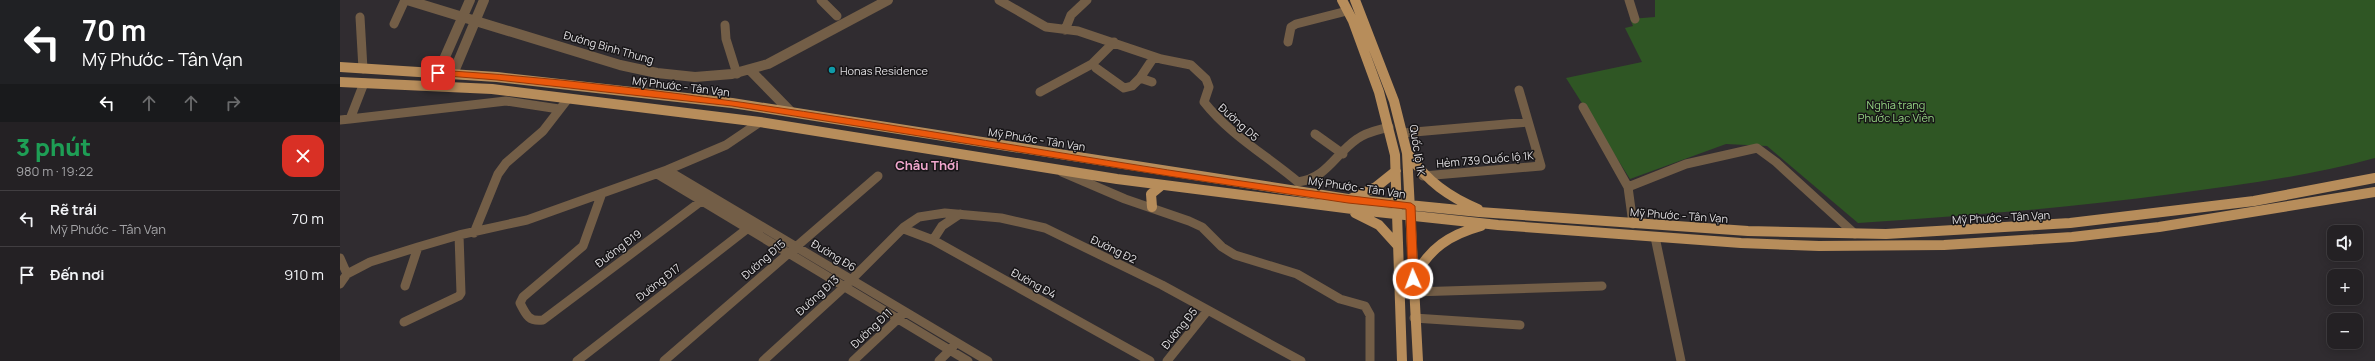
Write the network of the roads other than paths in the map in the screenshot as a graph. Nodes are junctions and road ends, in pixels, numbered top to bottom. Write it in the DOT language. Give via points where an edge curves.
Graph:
graph roads {
  1 [pos="406,0"];
  2 [pos="466,0"];
  3 [pos="470,0"];
  4 [pos="484,0"];
  5 [pos="821,0"];
  6 [pos="888,0"];
  7 [pos="1087,0"];
  8 [pos="1342,0"];
  9 [pos="1355,0"];
  10 [pos="1629,0"];
  11 [pos="1003,1"];
  12 [pos="1347,11"];
  13 [pos="460,15"];
  14 [pos="837,16"];
  15 [pos="360,17"];
  16 [pos="1635,19"];
  17 [pos="477,20"];
  18 [pos="394,24"];
  19 [pos="726,25"];
  20 [pos="1065,30"];
  21 [pos="1114,42"];
  22 [pos="1288,42"];
  23 [pos="1154,57"];
  24 [pos="340,67"];
  25 [pos="1096,68"];
  26 [pos="363,69"];
  27 [pos="751,71"];
  28 [pos="438,73"];
  29 [pos="453,74"];
  30 [pos="737,74"];
  31 [pos="1140,78"];
  32 [pos="340,82"];
  33 [pos="1152,82"];
  34 [pos="364,84"];
  35 [pos="1519,90"];
  36 [pos="1040,92"];
  37 [pos="567,100"];
  38 [pos="1582,107"];
  39 [pos="559,109"];
  40 [pos="773,110"];
  41 [pos="791,112"];
  42 [pos="350,119"];
  43 [pos="340,120"];
  44 [pos="760,122"];
  45 [pos="1528,122"];
  46 [pos="1389,127"];
  47 [pos="1403,133"];
  48 [pos="1315,134"];
  49 [pos="1407,153"];
  50 [pos="1344,154"];
  51 [pos="667,170"];
  52 [pos="1056,170"];
  53 [pos="1396,171"];
  54 [pos="656,174"];
  55 [pos="878,176"];
  56 [pos="1423,176"];
  57 [pos="2375,178"];
  58 [pos="1298,182"];
  59 [pos="1162,185"];
  60 [pos="1628,187"];
  61 [pos="1283,189"];
  62 [pos="2375,192"];
  63 [pos="602,193"];
  64 [pos="705,198"];
  65 [pos="1347,204"];
  66 [pos="1152,207"];
  67 [pos="1397,210"];
  68 [pos="1411,211"];
  69 [pos="1490,213"];
  70 [pos="960,214"];
  71 [pos="1487,224"];
  72 [pos="1633,224"];
  73 [pos="751,226"];
  74 [pos="904,229"];
  75 [pos="474,233"];
  76 [pos="1855,234"];
  77 [pos="460,235"];
  78 [pos="1655,236"];
  79 [pos="933,240"];
  80 [pos="1398,246"];
  81 [pos="418,247"];
  82 [pos="796,247"];
  83 [pos="789,253"];
  84 [pos="340,258"];
  85 [pos="347,274"];
  86 [pos="1413,279"];
  87 [pos="852,280"];
  88 [pos="340,284"];
  89 [pos="405,286"];
  90 [pos="1602,286"];
  91 [pos="845,287"];
  92 [pos="1413,292"];
  93 [pos="1208,310"];
  94 [pos="902,316"];
  95 [pos="1414,318"];
  96 [pos="404,322"];
  97 [pos="1520,325"];
  98 [pos="954,347"];
  99 [pos="577,361"];
  100 [pos="664,361"];
  101 [pos="763,361"];
  102 [pos="853,361"];
  103 [pos="939,361"];
  104 [pos="968,361"];
  105 [pos="988,361"];
  106 [pos="1150,361"];
  107 [pos="1167,361"];
  108 [pos="1301,361"];
  109 [pos="1370,361"];
  110 [pos="1402,361"];
  111 [pos="1418,361"];
  112 [pos="1681,361"];
  1 -- 13 [label="street, Đường Bình Thung"];
  1 -- 18 [label="street"];
  2 -- 13 [label="street"];
  3 -- 13 [label="street"];
  4 -- 17 [label="street"];
  5 -- 14 [label="street"];
  6 -- 27 [label="street, Đường Bình Thung"];
  7 -- 20 [label="street" via="1071,15"];
  8 -- 12 [label="main road"];
  9 -- 47 [label="main road, Quốc lộ 1K" via="1385,75"];
  10 -- 16 [label="street"];
  11 -- 20 [label="street, Đường D5" via="1040,24"];
  12 -- 22 [label="street" via="1296,24 1291,27"];
  12 -- 46 [label="main road" via="1379,92"];
  13 -- 17 [label="street, Đường Bình Thung"];
  13 -- 28 [label="street"];
  15 -- 26 [label="street"];
  17 -- 29 [label="street"];
  17 -- 30 [label="street, Đường Bình Thung" via="640,70 706,78"];
  19 -- 30 [label="street" via="724,37 735,62"];
  20 -- 21 [label="street, Đường D5" via="1078,31"];
  21 -- 23 [label="street, Đường D5"];
  21 -- 36 [label="street" via="1092,64"];
  23 -- 31 [label="street"];
  23 -- 58 [label="street, Đường D5" via="1191,65 1206,79 1209,87 1204,102 1218,121 1248,147"];
  24 -- 26 [label="main road, Mỹ Phước - Tân Vạn"];
  25 -- 31 [label="street" via="1124,88 1132,86"];
  26 -- 28 [label="main road, Mỹ Phước - Tân Vạn"];
  27 -- 30 [label="street, Đường Bình Thung"];
  27 -- 41 [label="street"];
  28 -- 29 [label="main road, Mỹ Phước - Tân Vạn"];
  29 -- 40 [label="main road, Mỹ Phước - Tân Vạn"];
  31 -- 33 [label="street"];
  32 -- 34 [label="main road, Mỹ Phước - Tân Vạn"];
  34 -- 37 [label="main road, Mỹ Phước - Tân Vạn" via="492,89"];
  34 -- 42 [label="street"];
  35 -- 45 [label="street, Hẻm 739 Quốc lộ 1K"];
  37 -- 39 [label="street"];
  37 -- 44 [label="main road, Mỹ Phước - Tân Vạn"];
  38 -- 60 [label="street"];
  39 -- 42 [label="street" via="506,101"];
  39 -- 75 [label="street" via="543,131 506,163 498,174"];
  40 -- 41 [label="main road, Mỹ Phước - Tân Vạn"];
  40 -- 44 [label="main road"];
  41 -- 61 [label="main road, Mỹ Phước - Tân Vạn"];
  42 -- 43 [label="street"];
  44 -- 51 [label="street" via="726,145"];
  44 -- 52 [label="main road, Mỹ Phước - Tân Vạn"];
  45 -- 47 [label="street"];
  45 -- 56 [label="street, Hẻm 739 Quốc lộ 1K" via="1541,166"];
  46 -- 50 [label="street" via="1366,134 1354,141"];
  46 -- 53 [label="main road"];
  47 -- 49 [label="main road, Quốc lộ 1K"];
  48 -- 50 [label="street"];
  49 -- 56 [label="main road"];
  49 -- 68 [label="main road, Quốc lộ 1K"];
  50 -- 58 [label="street" via="1317,178"];
  51 -- 54 [label="street"];
  51 -- 64 [label="street, Đường Đ6"];
  52 -- 59 [label="main road, Mỹ Phước - Tân Vạn"];
  52 -- 66 [label="street" via="1125,199"];
  53 -- 65 [label="main road" via="1376,187"];
  53 -- 67 [label="main road"];
  54 -- 63 [label="street"];
  54 -- 64 [label="street, Đường Đ6"];
  55 -- 82 [label="street, Đường Đ15"];
  56 -- 69 [label="main road" via="1454,198"];
  57 -- 76 [label="main road, Mỹ Phước - Tân Vạn" via="2206,208 2072,225 1963,232"];
  58 -- 61 [label="street"];
  59 -- 65 [label="main road, Mỹ Phước - Tân Vạn"];
  59 -- 66 [label="main road" via="1151,194"];
  60 -- 72 [label="street"];
  60 -- 76 [label="street" via="1686,164 1757,148 1776,162"];
  61 -- 65 [label="main road, Mỹ Phước - Tân Vạn"];
  62 -- 78 [label="main road, Mỹ Phước - Tân Vạn" via="2159,227 2012,241 1944,245 1819,246"];
  63 -- 64 [label="street, Đường Đ19" via="583,246 527,293 520,302 528,318 543,320"];
  63 -- 75 [label="street" via="527,220"];
  64 -- 73 [label="street, Đường Đ6"];
  65 -- 67 [label="main road, Mỹ Phước - Tân Vạn"];
  65 -- 80 [label="main road" via="1379,226"];
  66 -- 109 [label="street" via="1202,227 1235,255 1290,271 1340,299 1365,306 1370,315"];
  67 -- 68 [label="main road, Mỹ Phước - Tân Vạn"];
  67 -- 80 [label="main road"];
  68 -- 69 [label="main road, Mỹ Phước - Tân Vạn"];
  68 -- 71 [label="main road, Mỹ Phước - Tân Vạn"];
  68 -- 86 [label="main road, Quốc lộ 1K"];
  69 -- 72 [label="main road, Mỹ Phước - Tân Vạn"];
  70 -- 74 [label="street, Đường Đ2" via="921,216"];
  70 -- 79 [label="street" via="942,226"];
  70 -- 93 [label="street, Đường Đ2" via="1028,223 1045,228"];
  71 -- 78 [label="main road, Mỹ Phước - Tân Vạn"];
  71 -- 86 [label="main road" via="1442,241 1430,250"];
  72 -- 76 [label="main road, Mỹ Phước - Tân Vạn" via="1759,233"];
  73 -- 82 [label="street, Đường Đ6"];
  73 -- 83 [label="street, Đường Đ6"];
  73 -- 99 [label="street, Đường Đ17"];
  74 -- 79 [label="street, Đường Đ4"];
  74 -- 87 [label="street, Đường Đ13"];
  75 -- 77 [label="street"];
  77 -- 81 [label="street"];
  77 -- 96 [label="street" via="459,296"];
  78 -- 112 [label="street"];
  79 -- 106 [label="street, Đường Đ4"];
  80 -- 110 [label="main road"];
  81 -- 85 [label="street" via="370,262"];
  81 -- 89 [label="street"];
  82 -- 83 [label="street, Đường Đ15"];
  82 -- 87 [label="street, Đường Đ6"];
  83 -- 91 [label="street, Đường Đ6"];
  83 -- 100 [label="street, Đường Đ15"];
  84 -- 85 [label="street"];
  85 -- 88 [label="street"];
  86 -- 92 [label="main road, Quốc lộ 1K"];
  87 -- 91 [label="street, Đường Đ13"];
  87 -- 94 [label="street, Đường Đ6"];
  90 -- 92 [label="street"];
  91 -- 94 [label="street, Đường Đ6"];
  91 -- 101 [label="street, Đường Đ13"];
  92 -- 95 [label="main road, Quốc lộ 1K"];
  93 -- 107 [label="street, Đường Đ5"];
  93 -- 108 [label="street, Đường Đ2"];
  94 -- 98 [label="street, Đường Đ6"];
  94 -- 102 [label="street, Đường Đ11"];
  95 -- 97 [label="street"];
  95 -- 111 [label="main road, Quốc lộ 1K"];
  98 -- 103 [label="street"];
  98 -- 104 [label="street, Đường Đ6"];
  98 -- 105 [label="street, Đường Đ6"];
}
